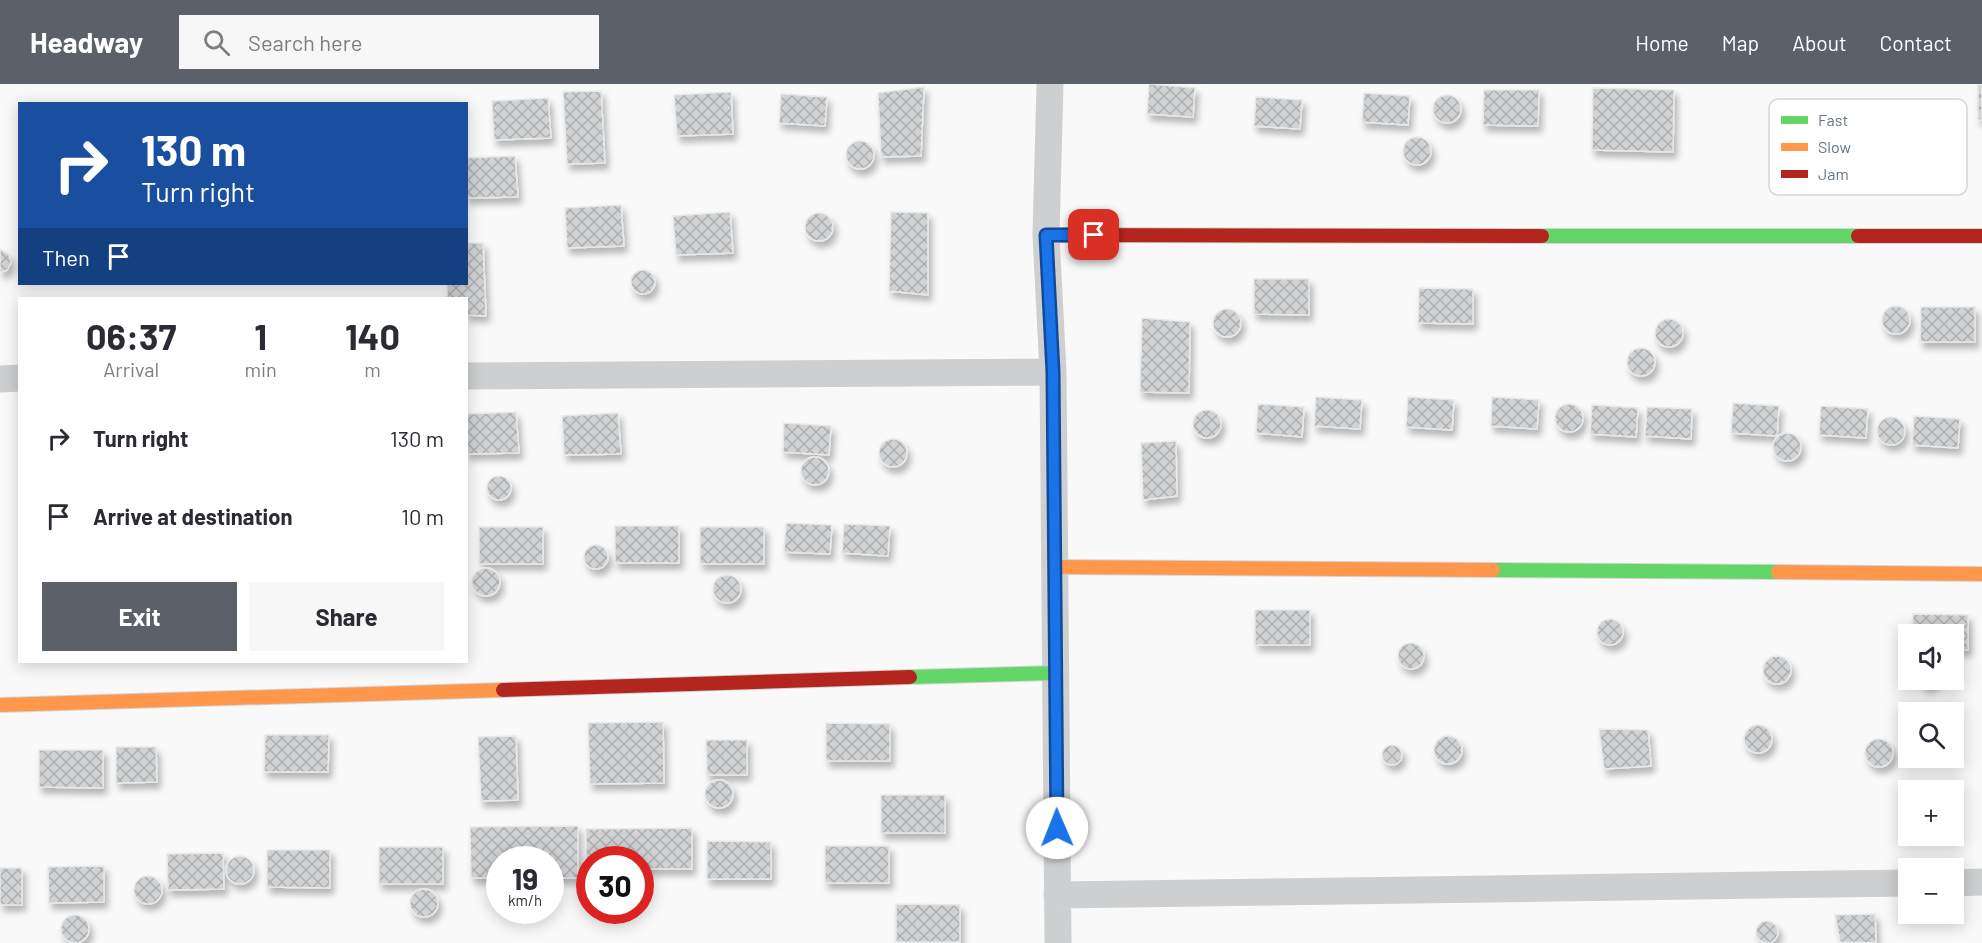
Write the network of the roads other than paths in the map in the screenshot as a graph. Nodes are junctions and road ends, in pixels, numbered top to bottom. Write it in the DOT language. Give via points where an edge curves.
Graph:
graph roads {
  1 [pos="1050,84"];
  2 [pos="1046,235"];
  3 [pos="1982,236"];
  4 [pos="1053,372"];
  5 [pos="468,376"];
  6 [pos="18,378"];
  7 [pos="0,379"];
  8 [pos="1055,567"];
  9 [pos="1982,574"];
  10 [pos="1056,673"];
  11 [pos="0,705"];
  12 [pos="1982,882"];
  13 [pos="1898,883"];
  14 [pos="1964,883"];
  15 [pos="1057,895"];
  16 [pos="1058,943"];
  1 -- 2 [label="street"];
  2 -- 3 [label="street"];
  2 -- 4 [label="street"];
  4 -- 5 [label="street"];
  4 -- 8 [label="street"];
  6 -- 7 [label="street"];
  8 -- 9 [label="street"];
  8 -- 10 [label="street"];
  10 -- 11 [label="street"];
  10 -- 15 [label="street"];
  12 -- 14 [label="street"];
  13 -- 15 [label="street"];
  15 -- 16 [label="street"];
}
